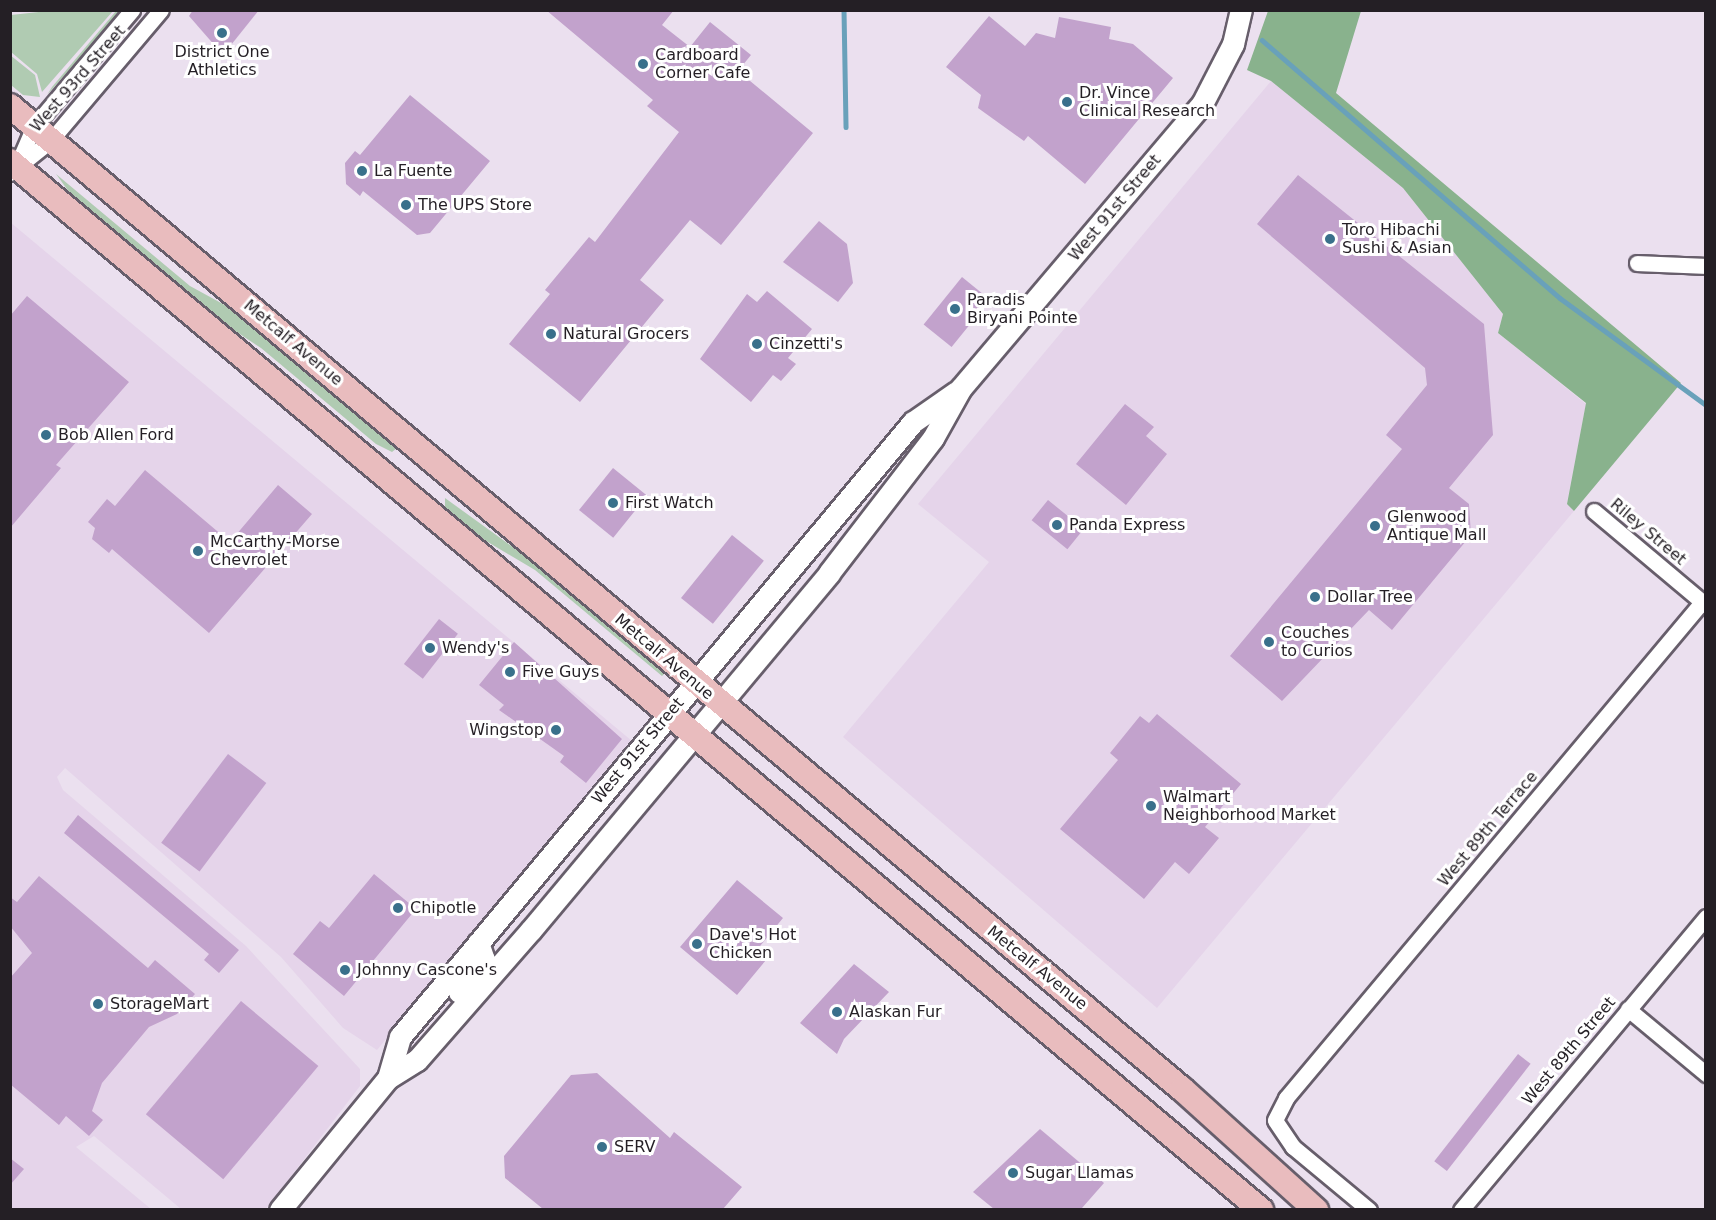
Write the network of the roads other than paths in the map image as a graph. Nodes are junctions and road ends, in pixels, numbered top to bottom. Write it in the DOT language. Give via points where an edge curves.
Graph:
graph roads {
  1 [pos="132,10"];
  2 [pos="161,10"];
  3 [pos="1241,10"];
  4 [pos="10,106"];
  5 [pos="43,133"];
  6 [pos="12,166"];
  7 [pos="1637,263"];
  8 [pos="1706,266"];
  9 [pos="961,388"];
  10 [pos="434,462"];
  11 [pos="414,499"];
  12 [pos="1594,511"];
  13 [pos="1704,603"];
  14 [pos="695,683"];
  15 [pos="720,704"];
  16 [pos="670,714"];
  17 [pos="694,734"];
  18 [pos="536,874"];
  19 [pos="1706,917"];
  20 [pos="478,943"];
  21 [pos="504,961"];
  22 [pos="1628,1009"];
  23 [pos="427,1048"];
  24 [pos="1706,1074"];
  25 [pos="388,1078"];
  26 [pos="280,1209"];
  27 [pos="1261,1209"];
  28 [pos="1316,1209"];
  29 [pos="1369,1209"];
  30 [pos="1461,1209"];
  1 -- 5 [label="street, West 93rd Street"];
  2 -- 5 [label="street, West 93rd Street"];
  3 -- 9 [label="street, West 91st Street" via="1233,44 1202,104"];
  4 -- 5 [label="main road, Metcalf Avenue"];
  5 -- 6 [label="street, West 93rd Street"];
  5 -- 6 [label="street, West 93rd Street"];
  5 -- 10 [label="main road, Metcalf Avenue"];
  6 -- 11 [label="main road"];
  7 -- 8 [label="street"];
  9 -- 14 [label="street, West 91st Street" via="914,422"];
  9 -- 15 [label="street, West 91st Street" via="933,438"];
  10 -- 11 [label="main road"];
  10 -- 14 [label="main road, Metcalf Avenue"];
  11 -- 16 [label="main road"];
  12 -- 13 [label="street, Riley Street"];
  13 -- 29 [label="street, West 89th Terrace" via="1302,1079 1275,1120 1293,1147"];
  14 -- 15 [label="main road, Metcalf Avenue"];
  14 -- 16 [label="street, West 91st Street"];
  15 -- 17 [label="street, West 91st Street"];
  15 -- 28 [label="main road, Metcalf Avenue" via="1182,1089"];
  16 -- 17 [label="main road"];
  16 -- 18 [label="street, West 91st Street"];
  17 -- 21 [label="street, West 91st Street"];
  17 -- 27 [label="main road"];
  18 -- 20 [label="street, West 91st Street"];
  18 -- 21 [label="street" via="531,895 491,944"];
  19 -- 22 [label="street, West 89th Street"];
  20 -- 23 [label="street" via="484,960 424,1035"];
  20 -- 25 [label="street, West 91st Street" via="400,1037"];
  21 -- 23 [label="street, West 91st Street"];
  22 -- 24 [label="street"];
  22 -- 30 [label="street, West 89th Street"];
  23 -- 25 [label="street, West 91st Street"];
  25 -- 26 [label="street, West 91st Street"];
}
